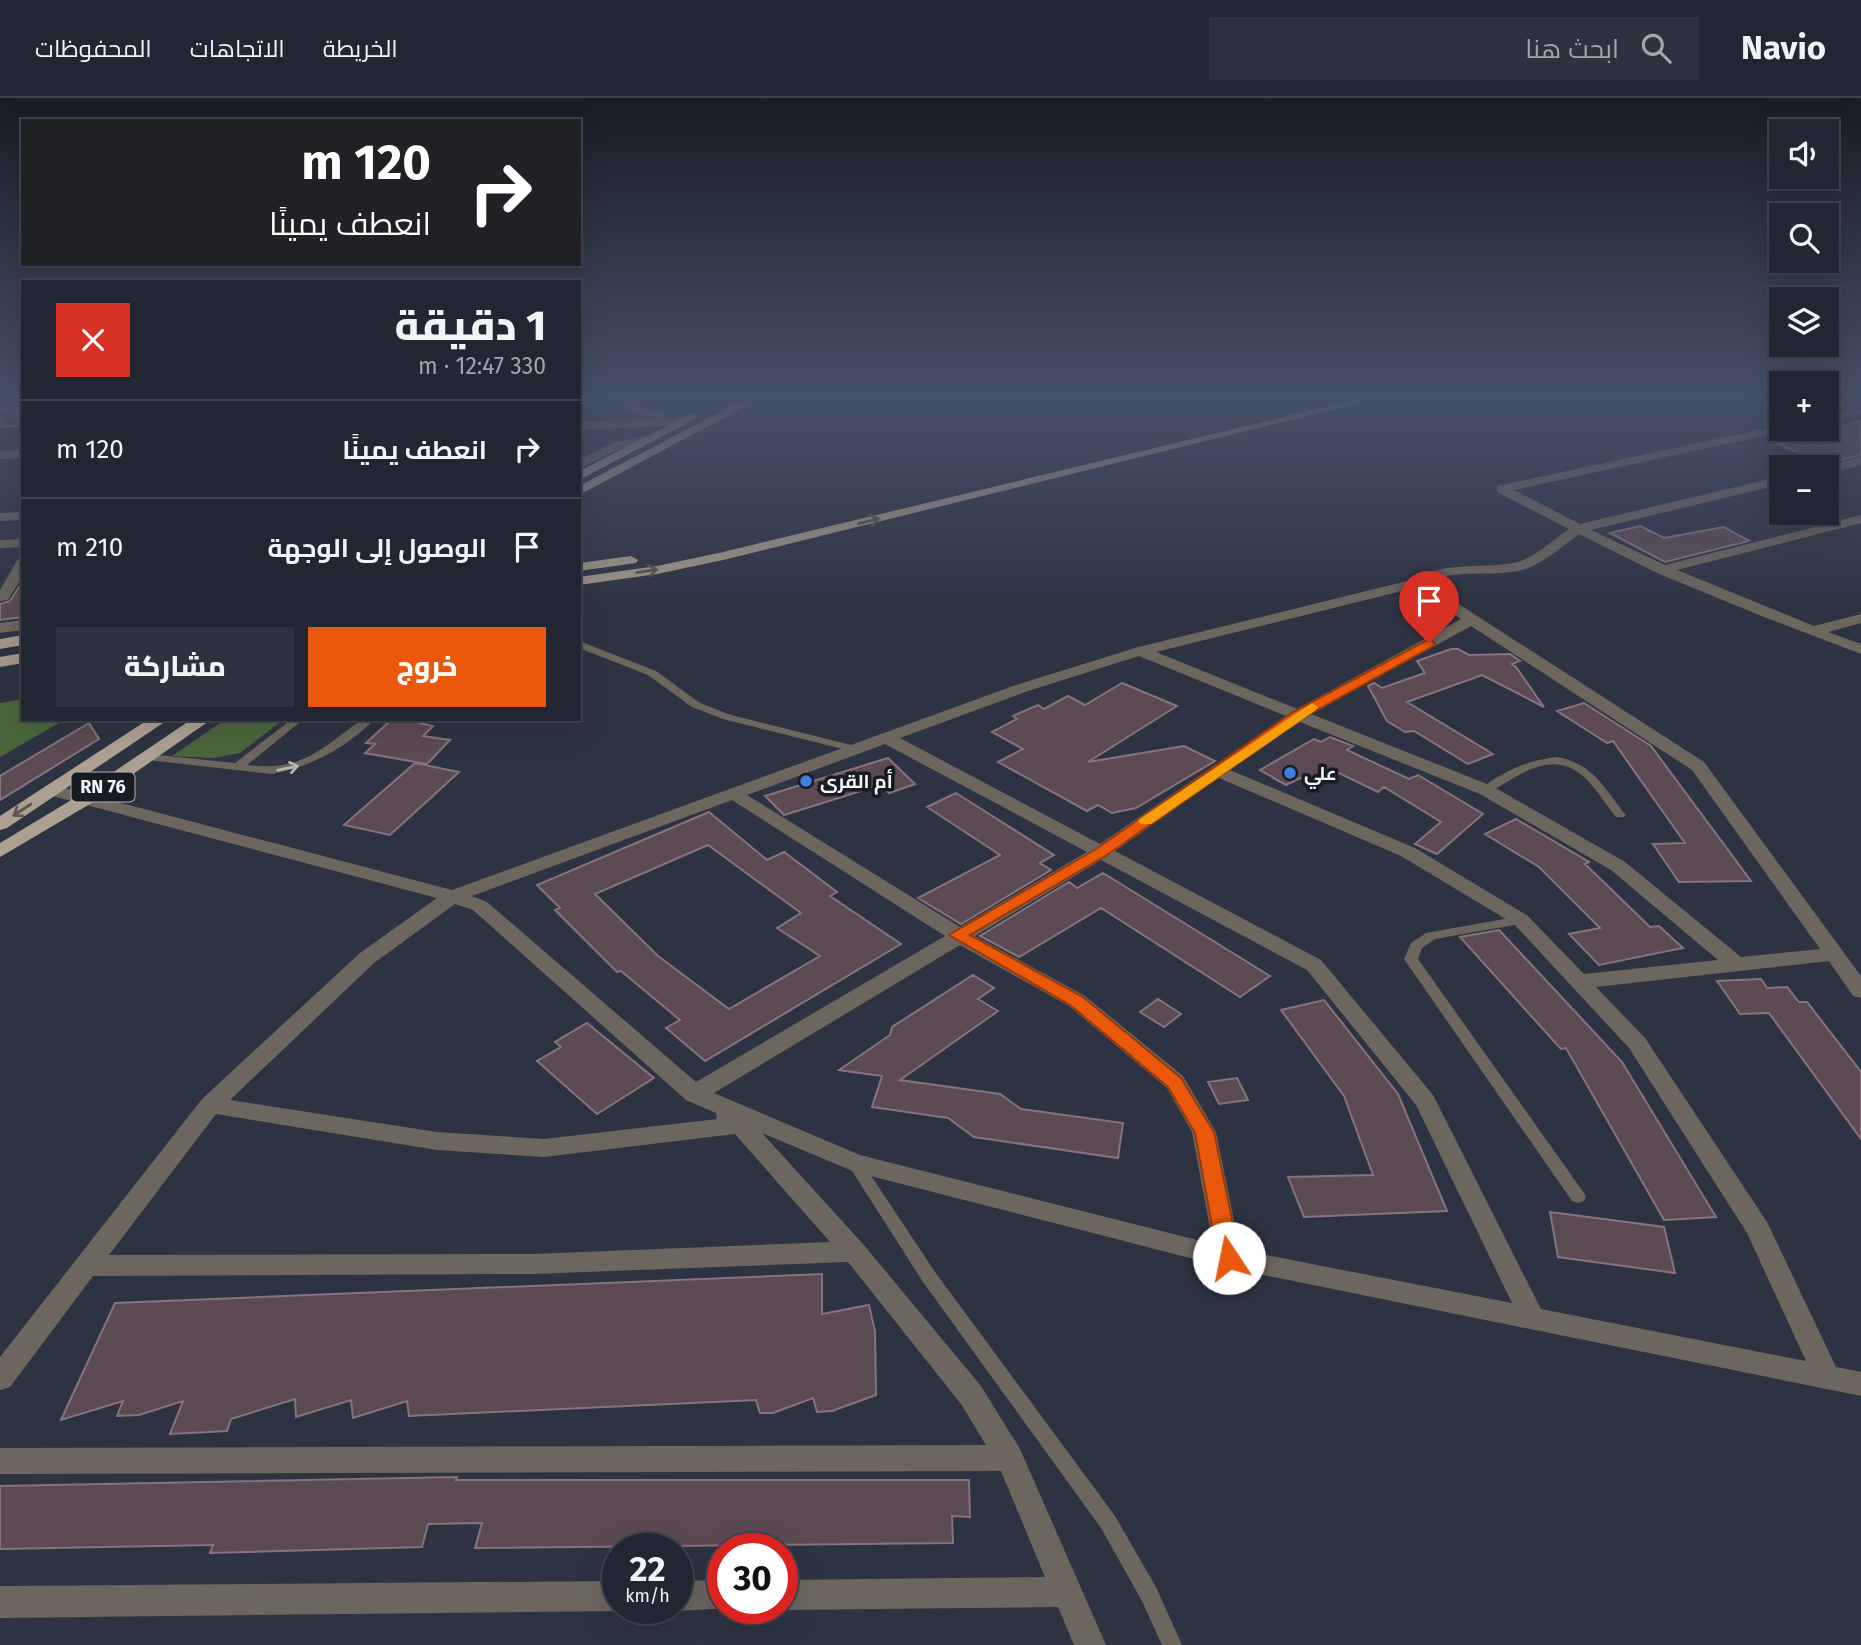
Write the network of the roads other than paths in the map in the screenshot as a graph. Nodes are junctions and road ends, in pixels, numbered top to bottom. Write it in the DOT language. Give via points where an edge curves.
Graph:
graph roads {
  1 [pos="621,469"];
  2 [pos="1029,469"];
  3 [pos="1081,469"];
  4 [pos="1593,469"];
  5 [pos="1769,483"];
  6 [pos="581,490"];
  7 [pos="21,516"];
  8 [pos="0,517"];
  9 [pos="1861,519"];
  10 [pos="1578,529"];
  11 [pos="21,543"];
  12 [pos="0,544"];
  13 [pos="21,565"];
  14 [pos="581,567"];
  15 [pos="1662,570"];
  16 [pos="581,581"];
  17 [pos="1416,583"];
  18 [pos="21,595"];
  19 [pos="2,597"];
  20 [pos="1861,618"];
  21 [pos="1472,619"];
  22 [pos="21,625"];
  23 [pos="0,628"];
  24 [pos="1814,631"];
  25 [pos="21,640"];
  26 [pos="0,644"];
  27 [pos="581,645"];
  28 [pos="1861,649"];
  29 [pos="1140,652"];
  30 [pos="21,658"];
  31 [pos="0,662"];
  32 [pos="1298,715"];
  33 [pos="158,721"];
  34 [pos="201,721"];
  35 [pos="296,721"];
  36 [pos="367,721"];
  37 [pos="887,738"];
  38 [pos="855,749"];
  39 [pos="114,750"];
  40 [pos="148,757"];
  41 [pos="237,767"];
  42 [pos="1217,771"];
  43 [pos="51,790"];
  44 [pos="1486,790"];
  45 [pos="734,794"];
  46 [pos="84,800"];
  47 [pos="1620,815"];
  48 [pos="0,824"];
  49 [pos="0,851"];
  50 [pos="1101,852"];
  51 [pos="453,896"];
  52 [pos="1521,920"];
  53 [pos="958,935"];
  54 [pos="1834,954"];
  55 [pos="1736,964"];
  56 [pos="1579,982"];
  57 [pos="1861,991"];
  58 [pos="694,1094"];
  59 [pos="210,1105"];
  60 [pos="741,1125"];
  61 [pos="855,1163"];
  62 [pos="1578,1197"];
  63 [pos="854,1251"];
  64 [pos="1229,1258"];
  65 [pos="85,1266"];
  66 [pos="1533,1319"];
  67 [pos="1827,1377"];
  68 [pos="0,1378"];
  69 [pos="1861,1384"];
  70 [pos="1010,1458"];
  71 [pos="0,1461"];
  72 [pos="1067,1592"];
  73 [pos="798,1595"];
  74 [pos="602,1597"];
  75 [pos="0,1602"];
  76 [pos="1090,1645"];
  77 [pos="1172,1645"];
  1 -- 6 [label="main road"];
  2 -- 14 [label="main road" via="708,547"];
  16 -- 3 [label="main road, one-way" via="723,556"];
  4 -- 10 [label="street" via="1502,489"];
  5 -- 10 [label="street"];
  7 -- 8 [label="street"];
  9 -- 15 [label="street"];
  10 -- 15 [label="street"];
  10 -- 17 [label="street" via="1517,567 1455,569 1433,573"];
  11 -- 12 [label="street"];
  13 -- 19 [label="street"];
  15 -- 24 [label="street"];
  17 -- 21 [label="street"];
  17 -- 29 [label="street"];
  18 -- 19 [label="street"];
  20 -- 24 [label="street"];
  21 -- 32 [label="street"];
  21 -- 54 [label="street" via="1698,766"];
  22 -- 23 [label="street"];
  24 -- 28 [label="street"];
  25 -- 26 [label="main road"];
  27 -- 38 [label="lane" via="652,673 696,705 727,717"];
  29 -- 32 [label="street"];
  29 -- 37 [label="street" via="1022,688"];
  30 -- 31 [label="main road"];
  32 -- 42 [label="street"];
  32 -- 44 [label="street"];
  33 -- 39 [label="highway, RN 76"];
  34 -- 40 [label="highway, RN 76"];
  35 -- 41 [label="lane"];
  41 -- 36 [label="lane, one-way" via="272,771 304,765"];
  37 -- 38 [label="street"];
  37 -- 50 [label="street"];
  38 -- 45 [label="street"];
  39 -- 40 [label="highway"];
  39 -- 43 [label="highway, RN 76"];
  40 -- 41 [label="lane"];
  40 -- 46 [label="highway, RN 76"];
  42 -- 50 [label="street"];
  42 -- 52 [label="street" via="1408,852"];
  43 -- 46 [label="street"];
  43 -- 48 [label="highway, RN 76, one-way"];
  44 -- 47 [label="lane" via="1534,764 1554,759 1583,770"];
  44 -- 55 [label="street" via="1618,866"];
  45 -- 51 [label="street"];
  45 -- 53 [label="street"];
  46 -- 49 [label="highway, RN 76"];
  46 -- 51 [label="street"];
  50 -- 53 [label="street"];
  50 -- 66 [label="street" via="1314,965 1425,1101"];
  51 -- 58 [label="street" via="480,906"];
  51 -- 59 [label="street" via="367,958"];
  52 -- 56 [label="street"];
  52 -- 62 [label="lane" via="1431,936 1416,946 1411,959"];
  53 -- 58 [label="street"];
  53 -- 64 [label="street" via="1077,1001 1175,1082 1204,1132"];
  54 -- 55 [label="street"];
  54 -- 57 [label="street"];
  55 -- 56 [label="street"];
  56 -- 67 [label="street" via="1637,1043 1758,1229"];
  58 -- 60 [label="street"];
  58 -- 61 [label="street"];
  59 -- 60 [label="street" via="437,1141 544,1148"];
  59 -- 65 [label="street"];
  60 -- 63 [label="street"];
  61 -- 64 [label="street"];
  61 -- 77 [label="lane" via="929,1277 1108,1522"];
  63 -- 65 [label="street" via="533,1264"];
  63 -- 70 [label="street" via="971,1395"];
  64 -- 66 [label="street"];
  65 -- 68 [label="street"];
  66 -- 67 [label="street"];
  67 -- 69 [label="street"];
  70 -- 71 [label="street"];
  70 -- 72 [label="street"];
  72 -- 73 [label="street"];
  72 -- 76 [label="street"];
  74 -- 75 [label="street"];
}
